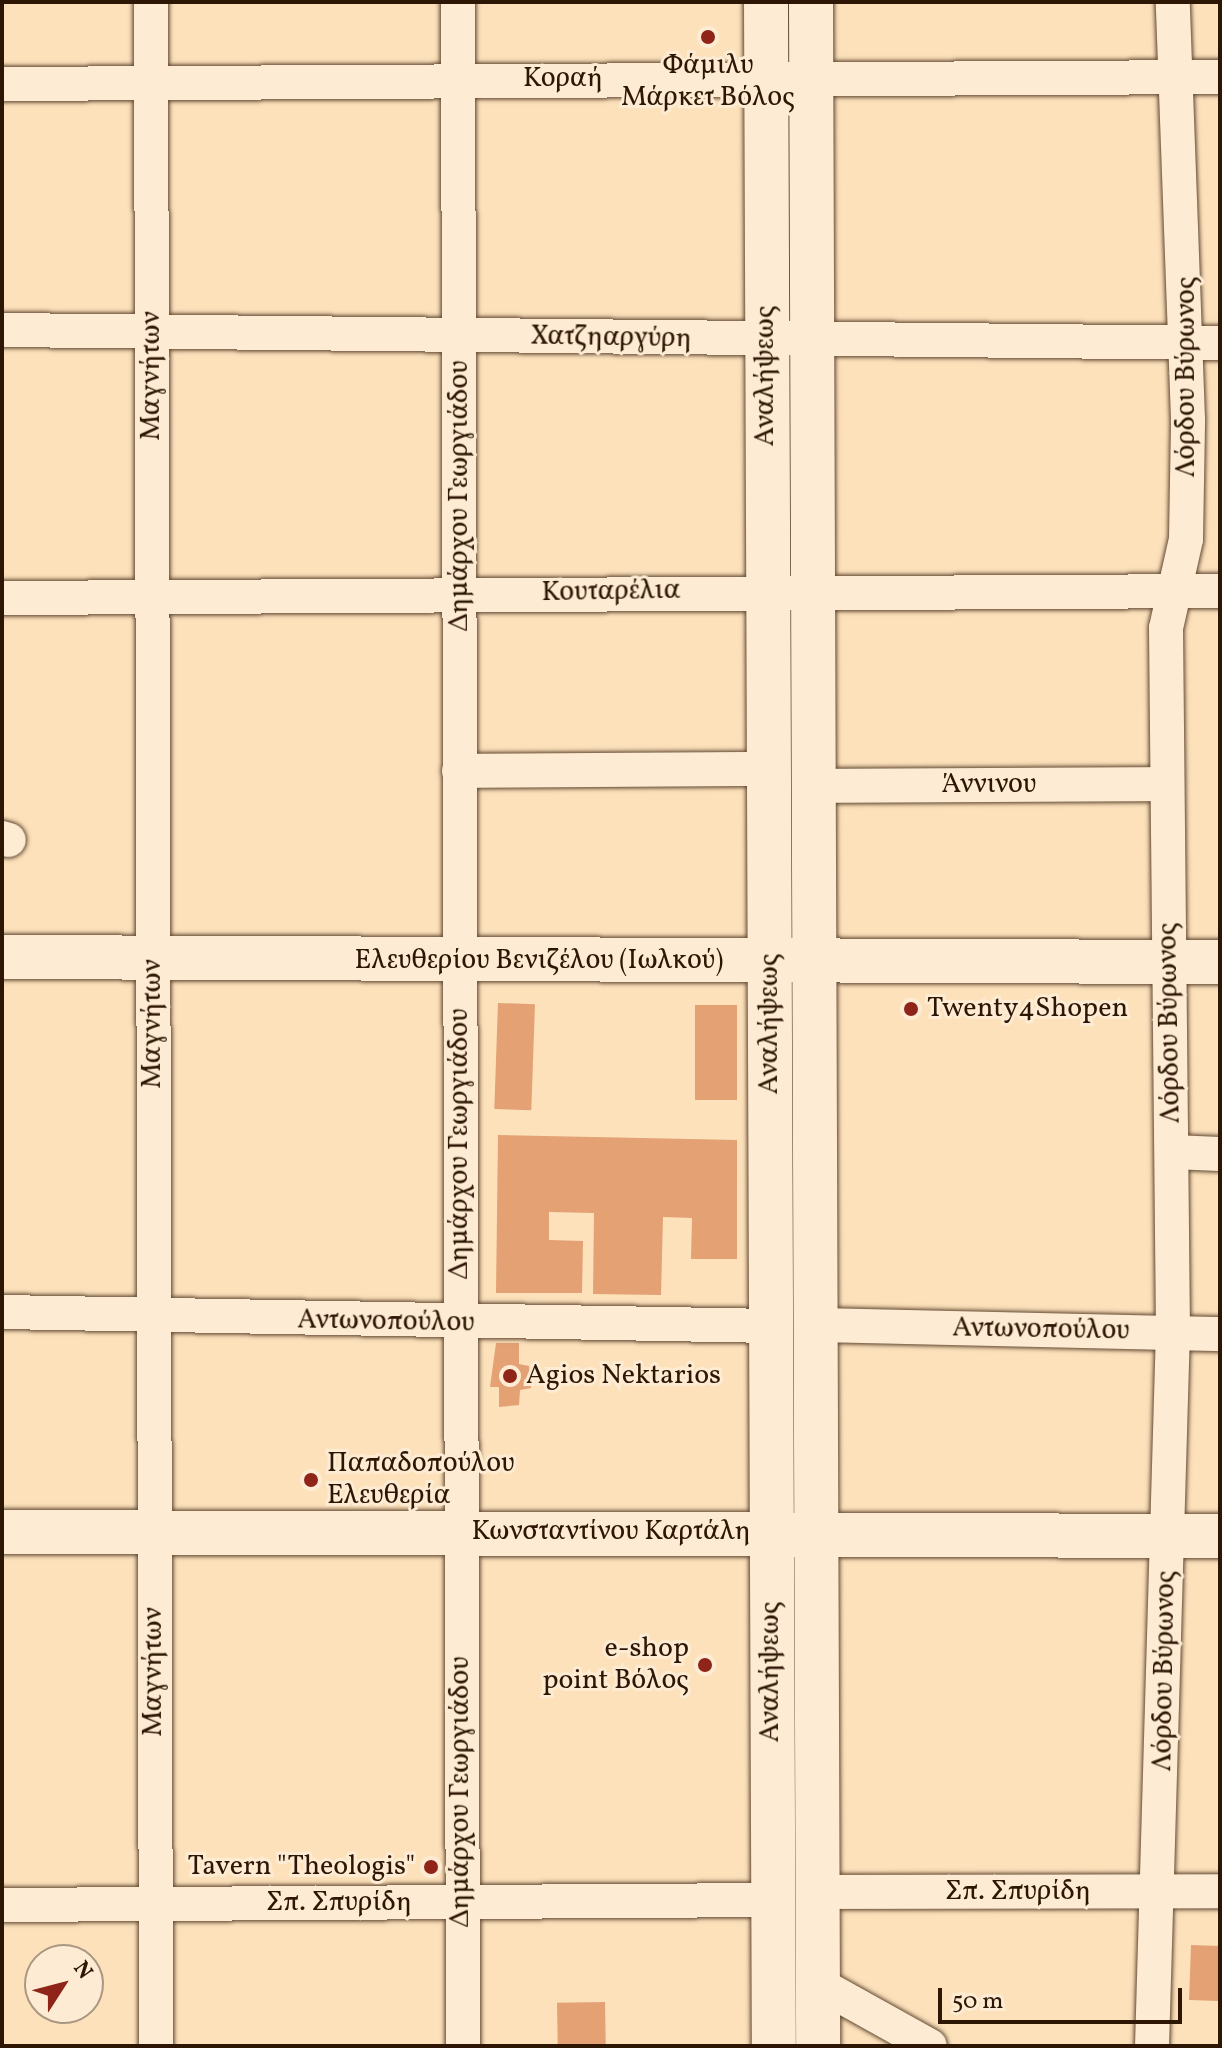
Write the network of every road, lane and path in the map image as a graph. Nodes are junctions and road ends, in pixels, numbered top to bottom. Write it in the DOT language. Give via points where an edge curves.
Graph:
graph roads {
  1 [pos="151,2"];
  2 [pos="458,2"];
  3 [pos="766,2"];
  4 [pos="811,2"];
  5 [pos="1173,2"];
  6 [pos="1176,77"];
  7 [pos="1220,77"];
  8 [pos="458,79"];
  9 [pos="766,79"];
  10 [pos="811,79"];
  11 [pos="2,84"];
  12 [pos="151,84"];
  13 [pos="2,330"];
  14 [pos="152,332"];
  15 [pos="461,336"];
  16 [pos="766,340"];
  17 [pos="812,340"];
  18 [pos="1204,343"];
  19 [pos="765,590"];
  20 [pos="813,590"];
  21 [pos="1220,591"];
  22 [pos="1173,592"];
  23 [pos="460,594"];
  24 [pos="153,597"];
  25 [pos="2,598"];
  26 [pos="767,769"];
  27 [pos="459,771"];
  28 [pos="1167,784"];
  29 [pos="811,786"];
  30 [pos="2,957"];
  31 [pos="153,958"];
  32 [pos="460,961"];
  33 [pos="1220,962"];
  34 [pos="790,963"];
  35 [pos="1169,963"];
  36 [pos="1173,1152"];
  37 [pos="1220,1154"];
  38 [pos="2,1312"];
  39 [pos="153,1318"];
  40 [pos="460,1324"];
  41 [pos="814,1325"];
  42 [pos="770,1326"];
  43 [pos="1173,1332"];
  44 [pos="1220,1334"];
  45 [pos="2,1532"];
  46 [pos="154,1532"];
  47 [pos="771,1532"];
  48 [pos="458,1533"];
  49 [pos="817,1533"];
  50 [pos="1169,1536"];
  51 [pos="1220,1536"];
  52 [pos="1220,1891"];
  53 [pos="816,1892"];
  54 [pos="1160,1893"];
  55 [pos="772,1900"];
  56 [pos="462,1902"];
  57 [pos="154,1904"];
  58 [pos="2,1905"];
  59 [pos="817,1983"];
  60 [pos="156,2046"];
  61 [pos="463,2046"];
  62 [pos="774,2046"];
  63 [pos="818,2046"];
  64 [pos="930,2046"];
  65 [pos="1152,2046"];
  1 -- 12 [label="street, Μαγνήτων"];
  2 -- 8 [label="street, Δημάρχου Γεωργιάδου"];
  3 -- 9 [label="main road, Αναλήψεως"];
  4 -- 10 [label="main road, Αναλήψεως"];
  5 -- 6 [label="street, Λόρδου Βύρωνος"];
  6 -- 7 [label="street, Κοραή"];
  6 -- 10 [label="street, Κοραή"];
  6 -- 18 [label="street, Λόρδου Βύρωνος"];
  8 -- 9 [label="street, Κοραή"];
  8 -- 12 [label="street, Κοραή"];
  8 -- 15 [label="street, Δημάρχου Γεωργιάδου"];
  9 -- 10 [label="street, Κοραή"];
  9 -- 16 [label="main road, Αναλήψεως"];
  10 -- 17 [label="main road, Αναλήψεως"];
  11 -- 12 [label="street, Κοραή"];
  12 -- 14 [label="street, Μαγνήτων"];
  13 -- 14 [label="street, Χατζηαργύρη"];
  14 -- 15 [label="street, Χατζηαργύρη"];
  14 -- 24 [label="street, Μαγνήτων"];
  15 -- 16 [label="street, Χατζηαργύρη"];
  15 -- 23 [label="street, Δημάρχου Γεωργιάδου"];
  16 -- 17 [label="street, Χατζηαργύρη"];
  16 -- 19 [label="main road, Αναλήψεως"];
  17 -- 18 [label="street, Χατζηαργύρη"];
  17 -- 20 [label="main road, Αναλήψεως"];
  18 -- 22 [label="street, Λόρδου Βύρωνος" via="1186,539"];
  19 -- 20 [label="street, Κουταρέλια"];
  19 -- 23 [label="street, Κουταρέλια"];
  19 -- 26 [label="main road, Αναλήψεως"];
  20 -- 22 [label="street, Κουταρέλια"];
  20 -- 29 [label="main road, Αναλήψεως"];
  21 -- 22 [label="street, Κουταρέλια"];
  22 -- 28 [label="street, Λόρδου Βύρωνος"];
  23 -- 24 [label="street, Κουταρέλια"];
  23 -- 27 [label="street, Δημάρχου Γεωργιάδου"];
  24 -- 25 [label="street, Κουταρέλια"];
  24 -- 31 [label="street, Μαγνήτων"];
  26 -- 27 [label="street"];
  26 -- 34 [label="main road, Αναλήψεως"];
  27 -- 32 [label="street, Δημάρχου Γεωργιάδου"];
  28 -- 29 [label="street, Άννινου"];
  28 -- 35 [label="street, Λόρδου Βύρωνος"];
  29 -- 34 [label="main road, Αναλήψεως"];
  30 -- 31 [label="main road, Ελευθερίου Βενιζέλου (Ιωλκού)"];
  31 -- 32 [label="main road, Ελευθερίου Βενιζέλου (Ιωλκού)"];
  31 -- 39 [label="street, Μαγνήτων"];
  32 -- 34 [label="main road, Ελευθερίου Βενιζέλου (Ιωλκού)"];
  32 -- 40 [label="street, Δημάρχου Γεωργιάδου"];
  33 -- 35 [label="main road, Ελευθερίου Βενιζέλου (Ιωλκού)"];
  34 -- 35 [label="main road, Ελευθερίου Βενιζέλου (Ιωλκού)"];
  34 -- 41 [label="main road, Αναλήψεως"];
  34 -- 42 [label="main road, Αναλήψεως"];
  35 -- 36 [label="street, Λόρδου Βύρωνος"];
  36 -- 37 [label="street"];
  36 -- 43 [label="street, Λόρδου Βύρωνος"];
  38 -- 39 [label="street, Αντωνοπούλου"];
  39 -- 40 [label="street, Αντωνοπούλου"];
  39 -- 46 [label="street, Μαγνήτων"];
  40 -- 42 [label="street, Αντωνοπούλου"];
  40 -- 48 [label="street, Δημάρχου Γεωργιάδου"];
  41 -- 43 [label="street, Αντωνοπούλου"];
  41 -- 49 [label="main road, Αναλήψεως"];
  42 -- 47 [label="main road, Αναλήψεως"];
  43 -- 44 [label="street, Αντωνοπούλου"];
  43 -- 50 [label="street, Λόρδου Βύρωνος"];
  45 -- 46 [label="main road, Κωνσταντίνου Καρτάλη"];
  46 -- 48 [label="main road, Κωνσταντίνου Καρτάλη"];
  46 -- 57 [label="street, Μαγνήτων"];
  47 -- 48 [label="main road, Κωνσταντίνου Καρτάλη"];
  47 -- 49 [label="main road, Κωνσταντίνου Καρτάλη"];
  47 -- 55 [label="main road, Αναλήψεως"];
  48 -- 56 [label="street, Δημάρχου Γεωργιάδου"];
  49 -- 50 [label="main road, Κωνσταντίνου Καρτάλη"];
  49 -- 53 [label="main road, Αναλήψεως"];
  50 -- 51 [label="main road, Κωνσταντίνου Καρτάλη"];
  50 -- 54 [label="street, Λόρδου Βύρωνος"];
  52 -- 54 [label="street, Σπ. Σπυρίδη"];
  53 -- 54 [label="street, Σπ. Σπυρίδη"];
  53 -- 59 [label="main road, Αναλήψεως"];
  54 -- 65 [label="street, Λόρδου Βύρωνος"];
  55 -- 56 [label="street, Σπ. Σπυρίδη"];
  55 -- 62 [label="main road, Αναλήψεως"];
  56 -- 57 [label="street, Σπ. Σπυρίδη"];
  56 -- 61 [label="street, Δημάρχου Γεωργιάδου"];
  57 -- 58 [label="street, Σπ. Σπυρίδη"];
  57 -- 60 [label="street, Μαγνήτων"];
  59 -- 63 [label="main road, Αναλήψεως"];
  59 -- 64 [label="street"];
}
